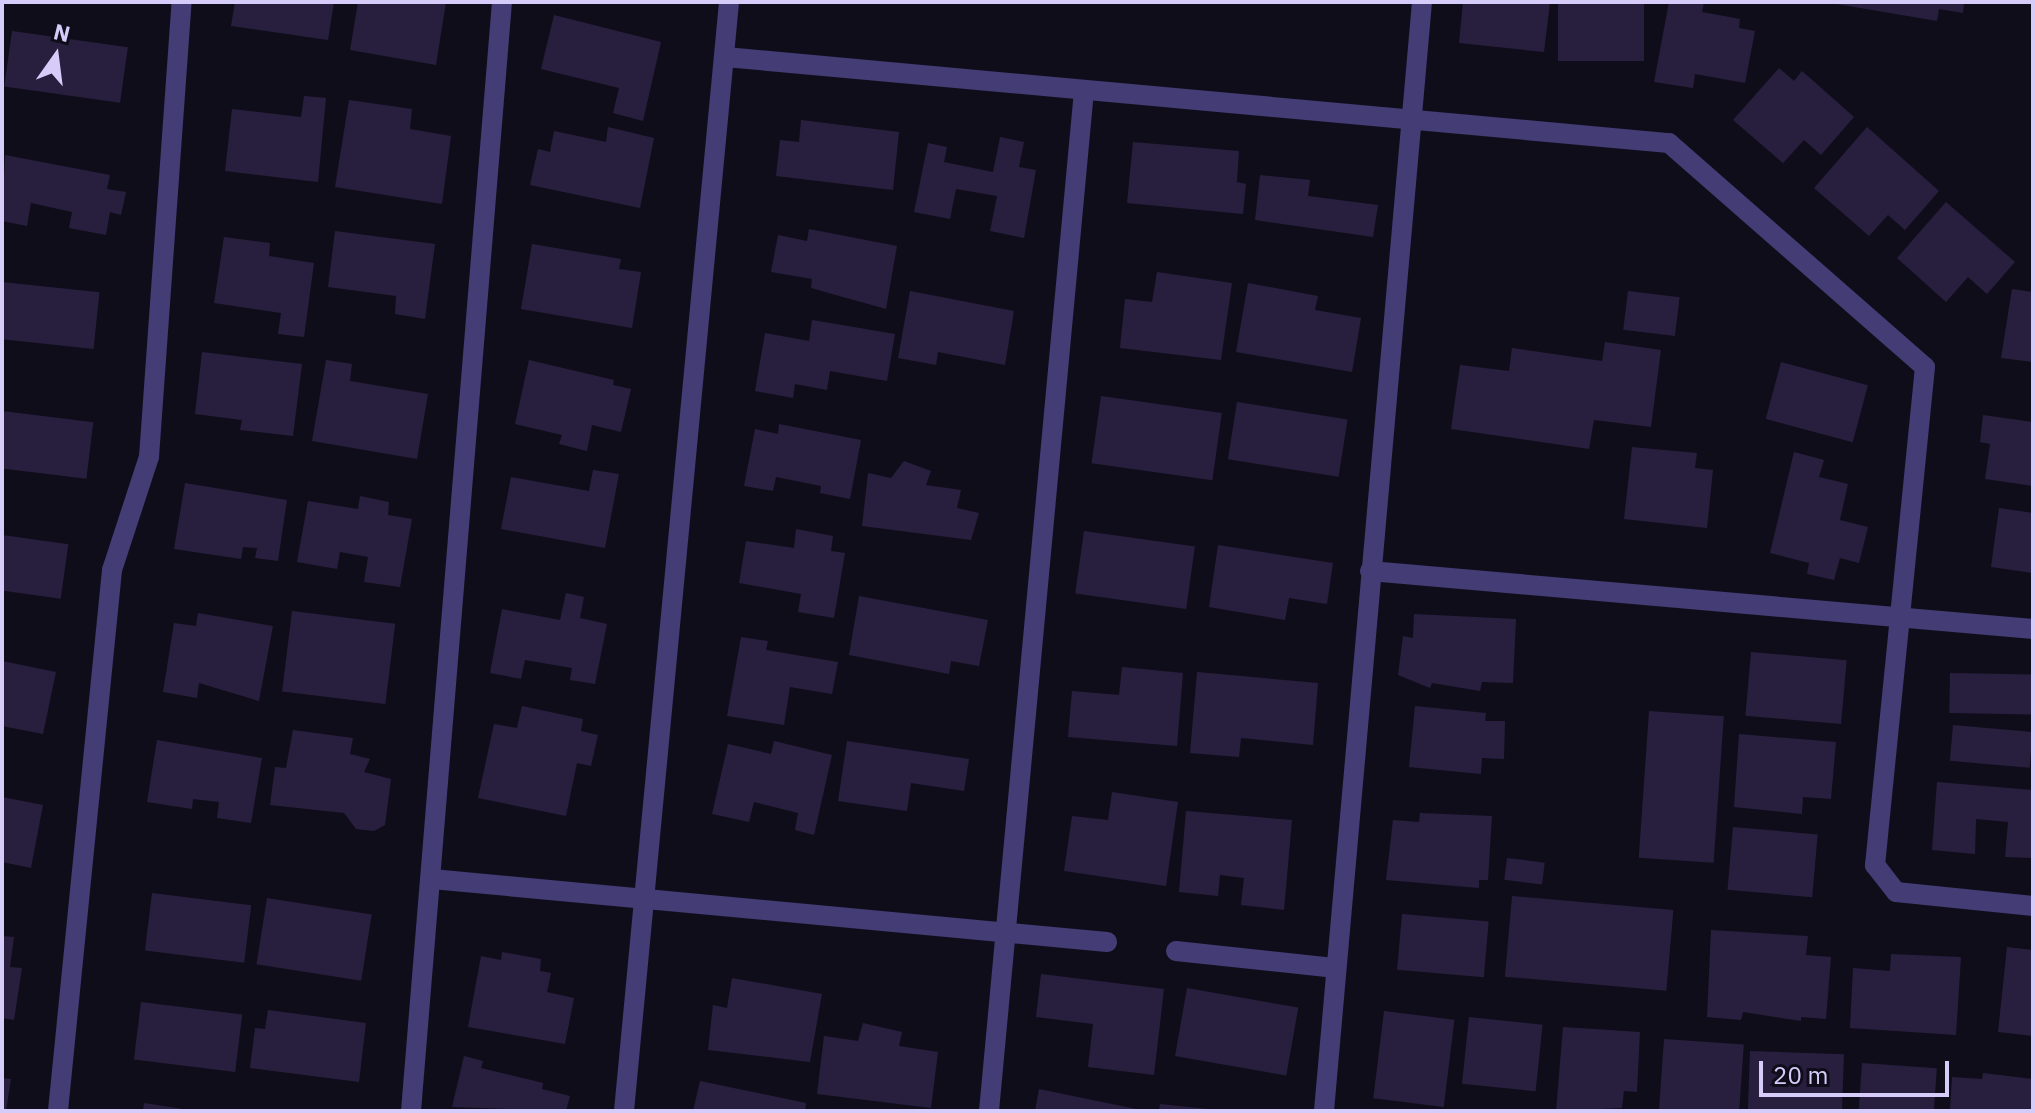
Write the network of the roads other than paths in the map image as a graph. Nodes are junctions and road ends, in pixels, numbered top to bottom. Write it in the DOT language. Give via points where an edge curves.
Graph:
graph roads {
  1 [pos="182,2"];
  2 [pos="502,2"];
  3 [pos="729,2"];
  4 [pos="1422,2"];
  5 [pos="725,57"];
  6 [pos="1084,91"];
  7 [pos="1413,119"];
  8 [pos="1370,571"];
  9 [pos="1901,616"];
  10 [pos="2033,629"];
  11 [pos="432,879"];
  12 [pos="645,898"];
  13 [pos="2033,906"];
  14 [pos="1004,933"];
  15 [pos="1107,942"];
  16 [pos="1176,951"];
  17 [pos="1336,968"];
  18 [pos="58,1111"];
  19 [pos="411,1111"];
  20 [pos="624,1111"];
  21 [pos="989,1111"];
  22 [pos="1324,1111"];
  1 -- 18 [label="street" via="149,457 112,570"];
  2 -- 11 [label="street"];
  3 -- 5 [label="street"];
  4 -- 7 [label="street"];
  5 -- 6 [label="street"];
  5 -- 12 [label="street"];
  6 -- 7 [label="street"];
  6 -- 14 [label="street"];
  7 -- 8 [label="street"];
  7 -- 9 [label="street" via="1669,143 1925,367"];
  8 -- 9 [label="street"];
  8 -- 17 [label="street"];
  9 -- 10 [label="street"];
  9 -- 13 [label="street" via="1875,865 1896,892"];
  11 -- 12 [label="street"];
  11 -- 19 [label="street"];
  12 -- 14 [label="street"];
  12 -- 20 [label="street"];
  14 -- 15 [label="street"];
  14 -- 21 [label="street"];
  16 -- 17 [label="street"];
  17 -- 22 [label="street"];
}
